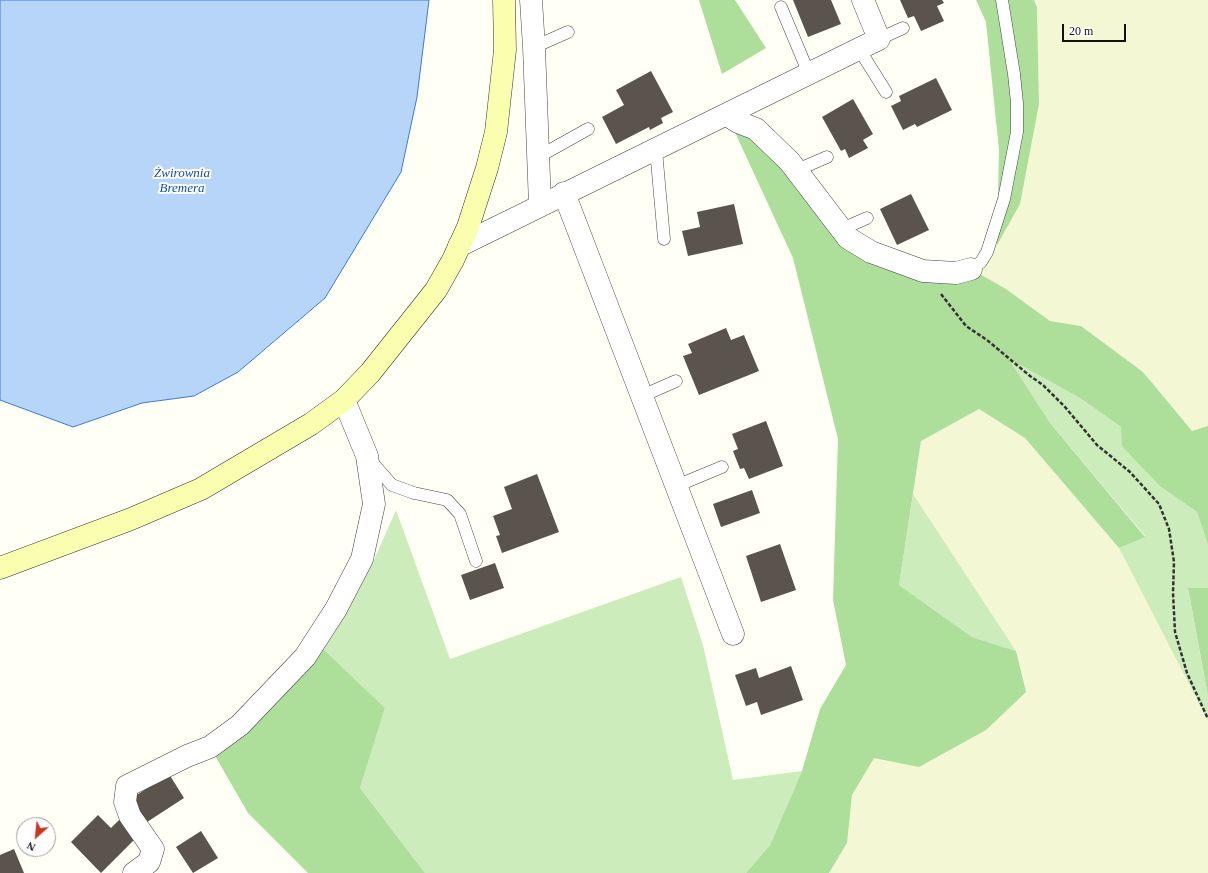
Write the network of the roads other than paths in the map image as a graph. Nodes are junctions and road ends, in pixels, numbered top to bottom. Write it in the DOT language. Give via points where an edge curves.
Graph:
graph roads {
  1 [pos="504,0"];
  2 [pos="531,0"];
  3 [pos="863,0"];
  4 [pos="1002,0"];
  5 [pos="781,7"];
  6 [pos="903,28"];
  7 [pos="568,32"];
  8 [pos="879,39"];
  9 [pos="534,47"];
  10 [pos="859,49"];
  11 [pos="809,74"];
  12 [pos="886,92"];
  13 [pos="727,114"];
  14 [pos="588,129"];
  15 [pos="656,150"];
  16 [pos="538,157"];
  17 [pos="827,157"];
  18 [pos="797,170"];
  19 [pos="564,193"];
  20 [pos="540,205"];
  21 [pos="867,218"];
  22 [pos="842,229"];
  23 [pos="664,240"];
  24 [pos="459,246"];
  25 [pos="971,269"];
  26 [pos="676,381"];
  27 [pos="642,396"];
  28 [pos="344,400"];
  29 [pos="367,456"];
  30 [pos="722,468"];
  31 [pos="676,486"];
  32 [pos="476,561"];
  33 [pos="0,568"];
  34 [pos="733,634"];
  35 [pos="134,873"];
  1 -- 24 [label="street" via="506,50 496,132 481,189"];
  2 -- 9 [label="street"];
  3 -- 8 [label="street"];
  4 -- 25 [label="lane" via="1014,74 1017,132 1004,199 987,252 981,262"];
  5 -- 11 [label="lane"];
  6 -- 8 [label="lane"];
  7 -- 9 [label="lane"];
  8 -- 10 [label="street"];
  9 -- 16 [label="street"];
  10 -- 11 [label="street"];
  10 -- 12 [label="lane"];
  11 -- 13 [label="street"];
  13 -- 15 [label="street"];
  13 -- 18 [label="street" via="738,122 756,129"];
  14 -- 16 [label="lane"];
  15 -- 19 [label="street"];
  15 -- 23 [label="lane"];
  16 -- 20 [label="street"];
  17 -- 18 [label="lane"];
  18 -- 22 [label="street"];
  19 -- 20 [label="street"];
  19 -- 27 [label="street"];
  20 -- 24 [label="street"];
  21 -- 22 [label="lane"];
  22 -- 25 [label="street" via="848,238 871,252 899,264 929,272 956,273"];
  24 -- 28 [label="street" via="436,290 370,373"];
  26 -- 27 [label="lane"];
  27 -- 31 [label="street"];
  28 -- 29 [label="street"];
  28 -- 33 [label="street" via="311,424 202,489 131,519"];
  29 -- 32 [label="lane" via="392,485 447,500 460,514"];
  29 -- 35 [label="street" via="374,504 362,559 336,609 305,657 240,725 228,734 210,747 127,786 125,802 130,816 153,849 149,862"];
  30 -- 31 [label="lane"];
  31 -- 34 [label="street"];
}
